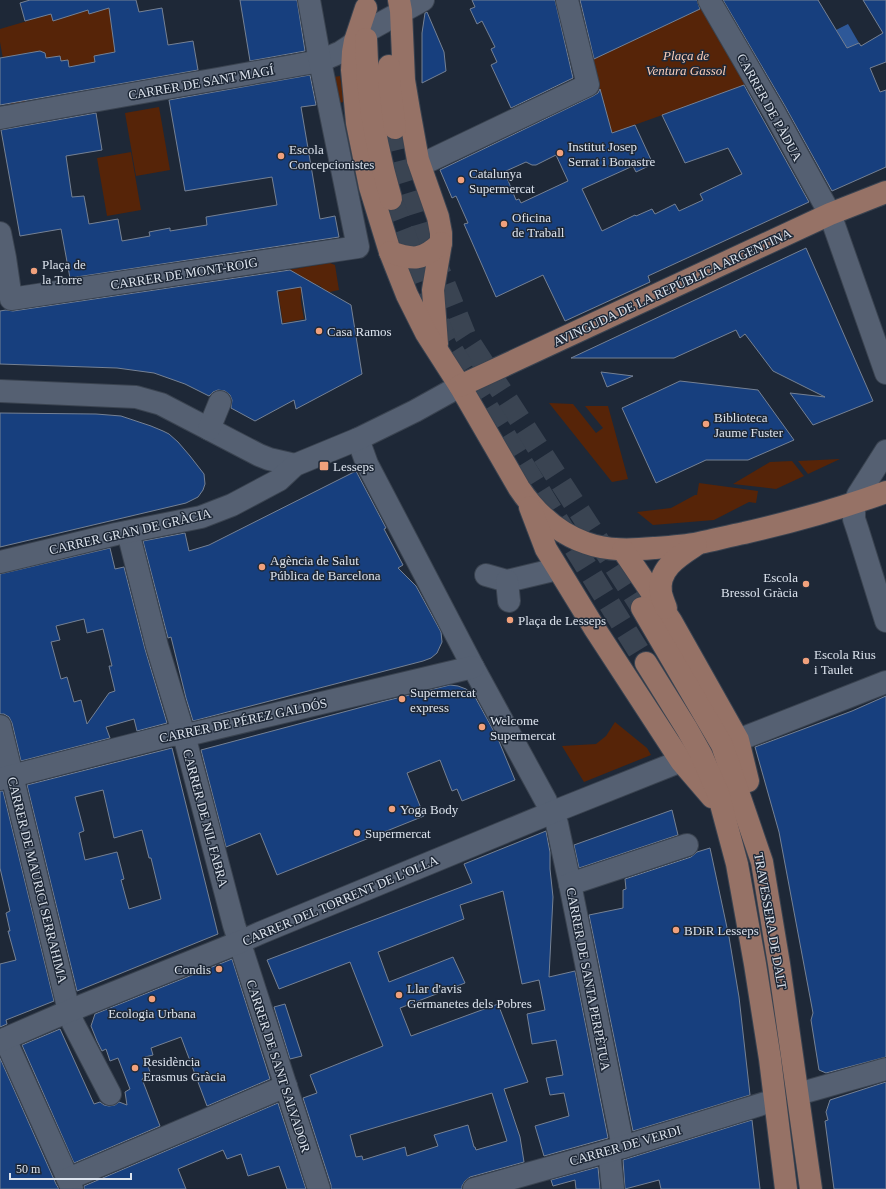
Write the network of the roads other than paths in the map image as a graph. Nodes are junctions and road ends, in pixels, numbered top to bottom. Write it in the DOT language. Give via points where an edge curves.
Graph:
graph roads {
  1 [pos="310,0"];
  2 [pos="423,0"];
  3 [pos="567,0"];
  4 [pos="709,0"];
  5 [pos="366,4"];
  6 [pos="396,7"];
  7 [pos="360,37"];
  8 [pos="320,60"];
  9 [pos="0,118"];
  10 [pos="395,128"];
  11 [pos="418,160"];
  12 [pos="886,192"];
  13 [pos="391,199"];
  14 [pos="830,214"];
  15 [pos="1,243"];
  16 [pos="441,243"];
  17 [pos="390,252"];
  18 [pos="438,351"];
  19 [pos="886,373"];
  20 [pos="460,386"];
  21 [pos="0,391"];
  22 [pos="220,402"];
  23 [pos="209,429"];
  24 [pos="358,439"];
  25 [pos="886,451"];
  26 [pos="295,465"];
  27 [pos="886,492"];
  28 [pos="528,501"];
  29 [pos="854,504"];
  30 [pos="128,532"];
  31 [pos="698,543"];
  32 [pos="623,550"];
  33 [pos="0,562"];
  34 [pos="549,571"];
  35 [pos="486,575"];
  36 [pos="642,608"];
  37 [pos="886,620"];
  38 [pos="671,621"];
  39 [pos="646,663"];
  40 [pos="474,667"];
  41 [pos="886,682"];
  42 [pos="0,726"];
  43 [pos="184,735"];
  44 [pos="730,743"];
  45 [pos="691,757"];
  46 [pos="6,777"];
  47 [pos="550,806"];
  48 [pos="687,845"];
  49 [pos="570,884"];
  50 [pos="240,942"];
  51 [pos="69,1011"];
  52 [pos="3,1040"];
  53 [pos="886,1069"];
  54 [pos="286,1086"];
  55 [pos="110,1094"];
  56 [pos="798,1094"];
  57 [pos="775,1100"];
  58 [pos="616,1149"];
  59 [pos="70,1184"];
  60 [pos="319,1189"];
  61 [pos="474,1189"];
  62 [pos="613,1189"];
  63 [pos="786,1189"];
  64 [pos="811,1189"];
  1 -- 8 [label="street"];
  2 -- 6 [label="street, CARRER DE SANT MAGÍ"];
  3 -- 11 [label="street" via="588,86 431,160"];
  4 -- 14 [label="street, CARRER DE PÀDUA"];
  5 -- 7 [label="main road"];
  6 -- 7 [label="street, CARRER DE SANT MAGÍ"];
  6 -- 10 [label="main road" via="388,42"];
  6 -- 11 [label="main road" via="404,80"];
  7 -- 8 [label="street, CARRER DE SANT MAGÍ" via="341,52"];
  7 -- 13 [label="main road" via="381,163"];
  7 -- 17 [label="main road" via="352,70 357,123 370,187"];
  8 -- 9 [label="street, CARRER DE SANT MAGÍ"];
  8 -- 15 [label="street, CARRER DE MONT-ROIG" via="358,247 11,299"];
  11 -- 16 [label="main road" via="438,217"];
  12 -- 14 [label="main road, AVINGUDA DE LA REPÚBLICA ARGENTINA"];
  14 -- 19 [label="street, CARRER DE PÀDUA"];
  14 -- 20 [label="main road, AVINGUDA DE LA REPÚBLICA ARGENTINA"];
  16 -- 17 [label="main road" via="419,258 408,258"];
  16 -- 18 [label="main road" via="433,290"];
  17 -- 18 [label="main road" via="407,295"];
  18 -- 20 [label="main road"];
  20 -- 24 [label="street"];
  20 -- 28 [label="main road"];
  21 -- 23 [label="street" via="136,397 161,404"];
  22 -- 23 [label="street"];
  23 -- 26 [label="street" via="268,459"];
  24 -- 26 [label="street"];
  24 -- 40 [label="street" via="366,464"];
  25 -- 29 [label="street"];
  26 -- 30 [label="street, CARRER GRAN DE GRÀCIA" via="279,480 232,505 200,517"];
  27 -- 29 [label="main road"];
  28 -- 32 [label="main road" via="556,527 575,539 596,546"];
  28 -- 45 [label="main road" via="546,549 595,629"];
  29 -- 31 [label="main road"];
  29 -- 37 [label="street" via="854,519"];
  30 -- 33 [label="street, CARRER GRAN DE GRÀCIA"];
  30 -- 43 [label="street, CARRER DE NIL FABRA" via="157,646"];
  31 -- 32 [label="main road"];
  31 -- 38 [label="main road" via="670,563 662,579 661,595"];
  32 -- 38 [label="main road"];
  34 -- 35 [label="street" via="508,591"];
  36 -- 44 [label="main road, TRAVESSERA DE DALT"];
  38 -- 44 [label="main road"];
  39 -- 45 [label="main road, TRAVESSERA DE DALT" via="688,728"];
  40 -- 43 [label="street, CARRER DE PÉREZ GALDÓS"];
  40 -- 47 [label="street"];
  41 -- 44 [label="street"];
  42 -- 46 [label="street, CARRER DE MAURICI SERRAHIMA"];
  43 -- 46 [label="street, CARRER DE PÉREZ GALDÓS" via="171,735"];
  43 -- 50 [label="street, CARRER DE NIL FABRA"];
  44 -- 45 [label="main road"];
  44 -- 56 [label="main road, TRAVESSERA DE DALT" via="762,862"];
  45 -- 47 [label="street, CARRER DEL TORRENT DE L'OLLA"];
  45 -- 57 [label="main road, TRAVESSERA DE DALT" via="718,793 737,864"];
  46 -- 51 [label="street, CARRER DE MAURICI SERRAHIMA"];
  47 -- 49 [label="street, CARRER DE SANTA PERPÈTUA"];
  47 -- 50 [label="street, CARRER DEL TORRENT DE L'OLLA"];
  48 -- 49 [label="street"];
  49 -- 58 [label="street, CARRER DE SANTA PERPÈTUA"];
  50 -- 51 [label="street, CARRER DEL TORRENT DE L'OLLA"];
  50 -- 54 [label="street, CARRER DE SANT SALVADOR"];
  51 -- 52 [label="street, CARRER DEL TORRENT DE L'OLLA"];
  51 -- 55 [label="street, CARRER DE MAURICI SERRAHIMA"];
  52 -- 59 [label="street"];
  53 -- 56 [label="street"];
  54 -- 59 [label="street"];
  54 -- 60 [label="street, CARRER DE SANT SALVADOR"];
  56 -- 57 [label="main road"];
  56 -- 64 [label="main road, TRAVESSERA DE DALT"];
  57 -- 58 [label="street, CARRER DE VERDI"];
  57 -- 63 [label="main road, TRAVESSERA DE DALT"];
  58 -- 61 [label="street, CARRER DE VERDI"];
  58 -- 62 [label="street, CARRER DE SANTA PERPÈTUA"];
}
